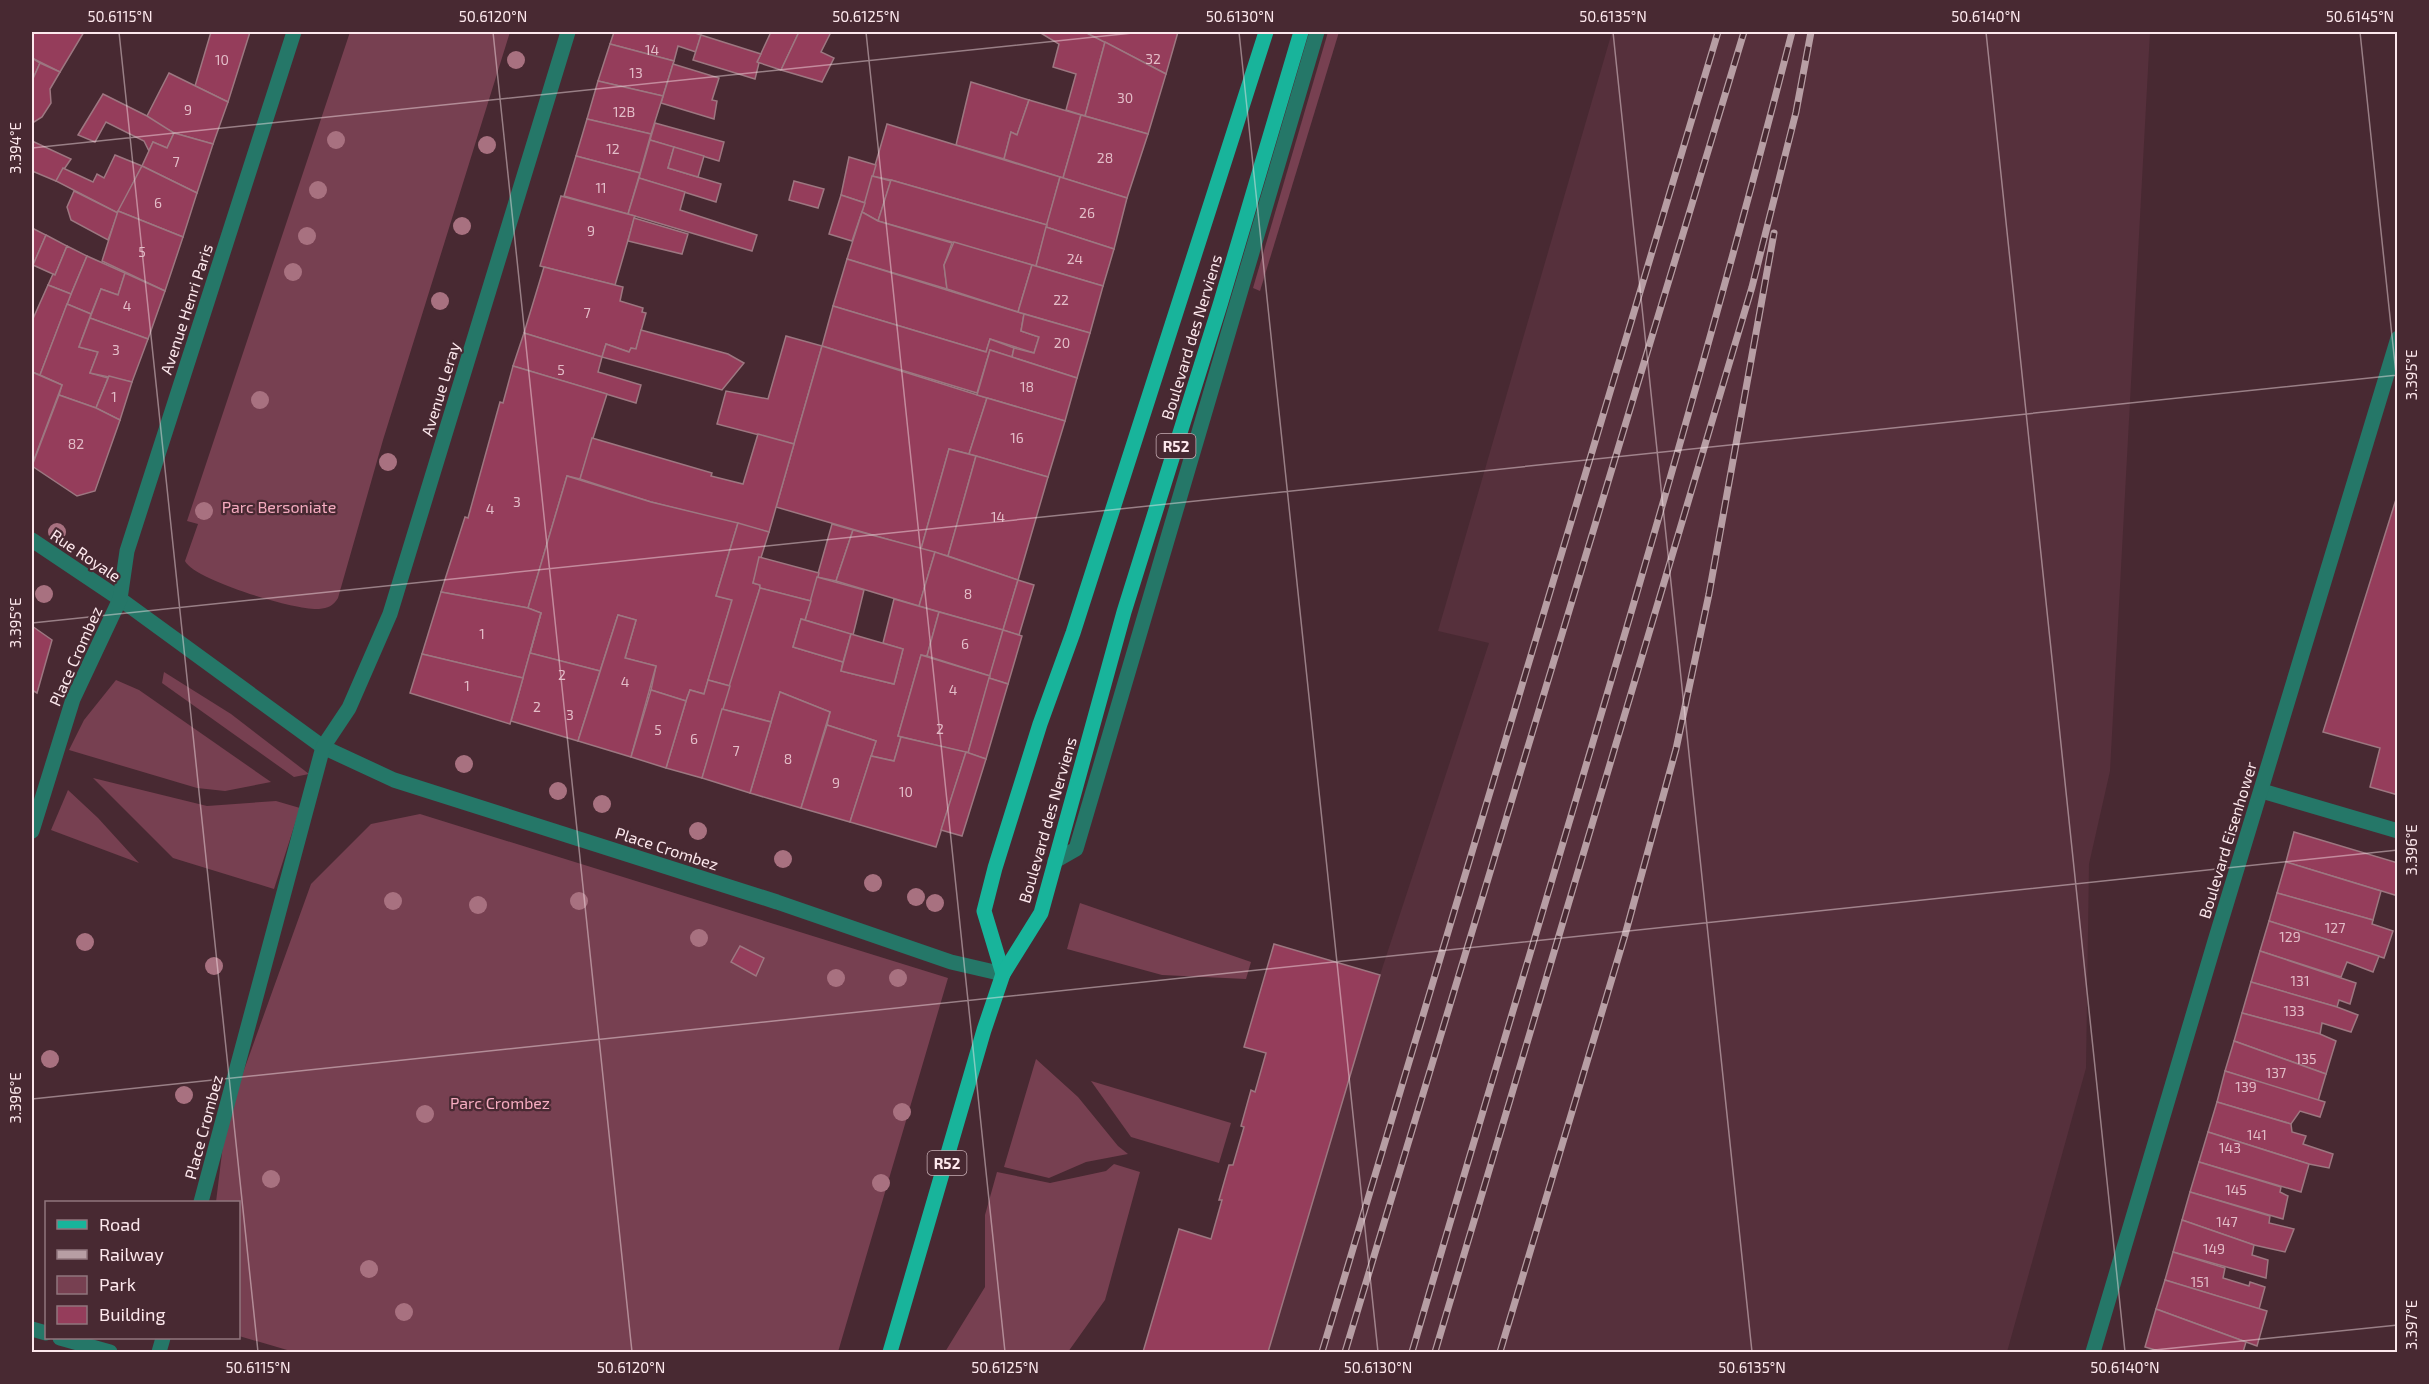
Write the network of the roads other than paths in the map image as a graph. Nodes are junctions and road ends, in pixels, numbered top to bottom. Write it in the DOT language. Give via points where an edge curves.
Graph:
graph roads {
  1 [pos="294,32"];
  2 [pos="568,32"];
  3 [pos="1266,32"];
  4 [pos="1301,32"];
  5 [pos="1317,32"];
  6 [pos="2397,338"];
  7 [pos="32,540"];
  8 [pos="120,599"];
  9 [pos="323,747"];
  10 [pos="2262,791"];
  11 [pos="32,831"];
  12 [pos="2397,831"];
  13 [pos="1055,861"];
  14 [pos="1003,974"];
  15 [pos="202,1201"];
  16 [pos="63,1339"];
  17 [pos="110,1353"];
  18 [pos="890,1353"];
  19 [pos="2093,1353"];
  1 -- 8 [label="street, Avenue Henri Paris" via="127,551"];
  2 -- 9 [label="street, Avenue Leray" via="390,614 349,708"];
  3 -- 14 [label="main road, Boulevard des Nerviens / R52" via="995,868 984,911"];
  4 -- 13 [label="main road, Boulevard des Nerviens / R52" via="1124,612"];
  5 -- 13 [label="street" via="1076,849"];
  6 -- 10 [label="street, Boulevard Eisenhower"];
  7 -- 8 [label="street, Rue Royale"];
  8 -- 9 [label="street, Place Crombez"];
  8 -- 11 [label="street, Place Crombez" via="73,699"];
  9 -- 14 [label="street, Place Crombez" via="394,780 951,962"];
  9 -- 15 [label="street, Place Crombez"];
  10 -- 12 [label="street"];
  10 -- 19 [label="street, Boulevard Eisenhower"];
  13 -- 14 [label="main road, Boulevard des Nerviens / R52" via="1041,913"];
  14 -- 18 [label="main road, R52"];
  16 -- 17 [label="street"];
}
